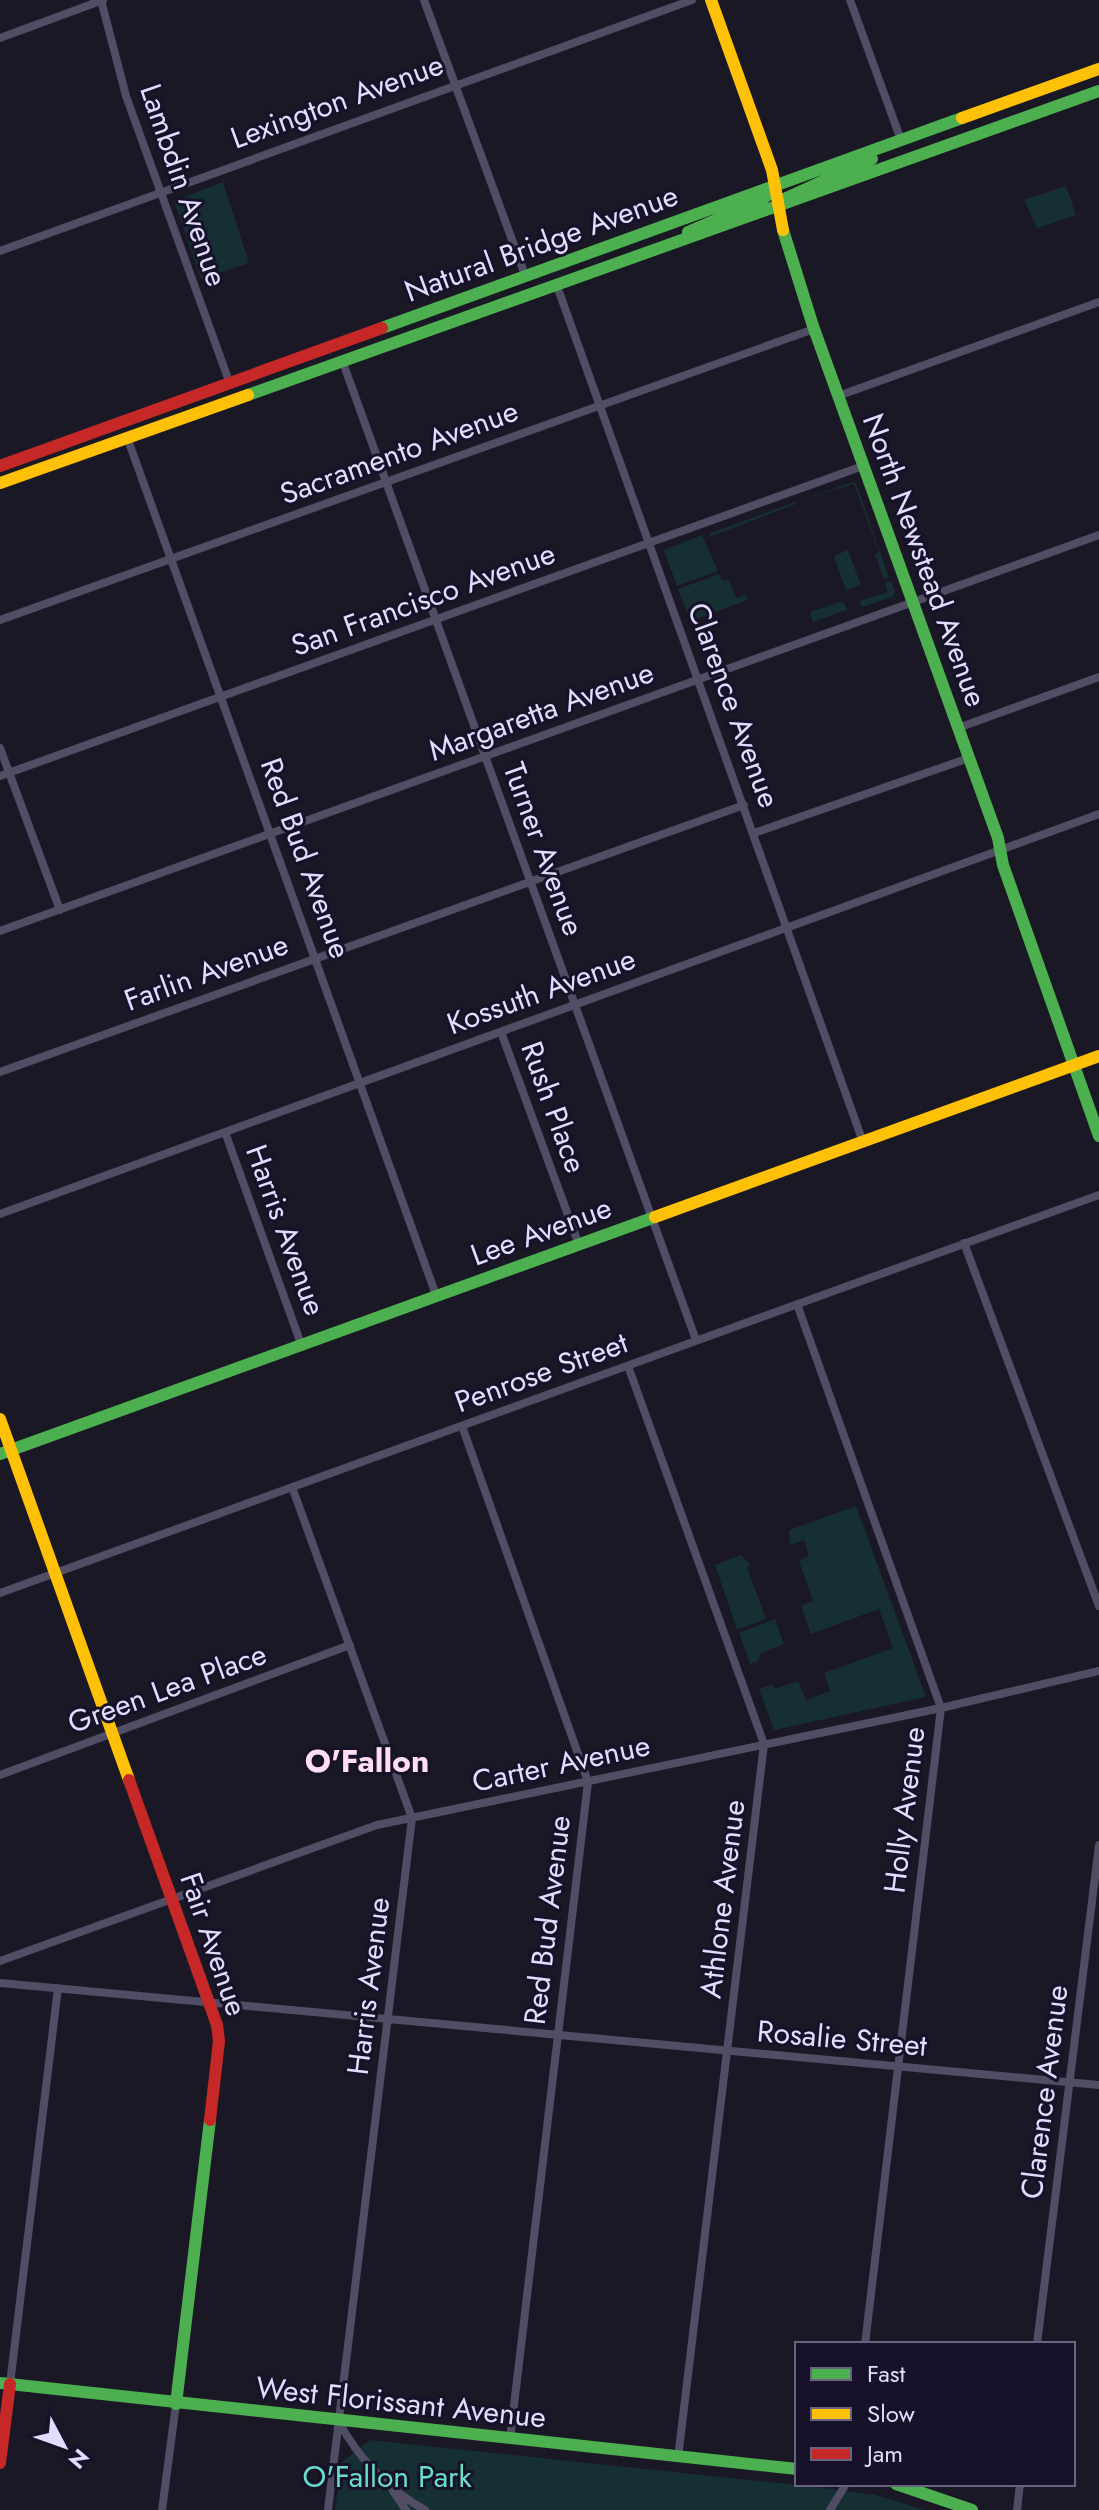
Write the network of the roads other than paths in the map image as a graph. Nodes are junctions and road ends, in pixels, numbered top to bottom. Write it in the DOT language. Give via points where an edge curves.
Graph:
graph roads {
  1 [pos="102,0"];
  2 [pos="424,0"];
  3 [pos="692,0"];
  4 [pos="711,0"];
  5 [pos="850,0"];
  6 [pos="0,38"];
  7 [pos="1099,69"];
  8 [pos="1099,83"];
  9 [pos="455,84"];
  10 [pos="1099,91"];
  11 [pos="1078,99"];
  12 [pos="901,140"];
  13 [pos="775,185"];
  14 [pos="160,192"];
  15 [pos="778,207"];
  16 [pos="0,251"];
  17 [pos="657,251"];
  18 [pos="525,275"];
  19 [pos="557,286"];
  20 [pos="1099,302"];
  21 [pos="814,329"];
  22 [pos="342,360"];
  23 [pos="230,384"];
  24 [pos="838,396"];
  25 [pos="600,404"];
  26 [pos="127,437"];
  27 [pos="0,466"];
  28 [pos="863,466"];
  29 [pos="386,482"];
  30 [pos="0,483"];
  31 [pos="1099,535"];
  32 [pos="650,542"];
  33 [pos="172,560"];
  34 [pos="912,602"];
  35 [pos="436,619"];
  36 [pos="0,620"];
  37 [pos="1099,677"];
  38 [pos="699,678"];
  39 [pos="222,697"];
  40 [pos="958,728"];
  41 [pos="0,748"];
  42 [pos="486,758"];
  43 [pos="969,758"];
  44 [pos="5,775"];
  45 [pos="744,805"];
  46 [pos="1099,814"];
  47 [pos="754,833"];
  48 [pos="272,834"];
  49 [pos="1000,849"];
  50 [pos="531,881"];
  51 [pos="60,910"];
  52 [pos="789,927"];
  53 [pos="0,931"];
  54 [pos="317,958"];
  55 [pos="575,1005"];
  56 [pos="501,1032"];
  57 [pos="1099,1056"];
  58 [pos="1074,1065"];
  59 [pos="0,1072"];
  60 [pos="359,1082"];
  61 [pos="225,1132"];
  62 [pos="1099,1136"];
  63 [pos="863,1142"];
  64 [pos="1099,1195"];
  65 [pos="0,1214"];
  66 [pos="652,1219"];
  67 [pos="964,1243"];
  68 [pos="579,1245"];
  69 [pos="436,1295"];
  70 [pos="797,1304"];
  71 [pos="696,1340"];
  72 [pos="301,1344"];
  73 [pos="628,1366"];
  74 [pos="0,1419"];
  75 [pos="462,1426"];
  76 [pos="5,1452"];
  77 [pos="292,1487"];
  78 [pos="55,1574"];
  79 [pos="0,1593"];
  80 [pos="1099,1606"];
  81 [pos="350,1645"];
  82 [pos="1099,1671"];
  83 [pos="941,1708"];
  84 [pos="112,1734"];
  85 [pos="764,1744"];
  86 [pos="0,1775"];
  87 [pos="588,1782"];
  88 [pos="412,1818"];
  89 [pos="1099,1845"];
  90 [pos="171,1897"];
  91 [pos="0,1961"];
  92 [pos="0,1983"];
  93 [pos="58,1988"];
  94 [pos="209,2004"];
  95 [pos="389,2020"];
  96 [pos="558,2035"];
  97 [pos="728,2051"];
  98 [pos="898,2067"];
  99 [pos="1069,2082"];
  100 [pos="1099,2085"];
  101 [pos="865,2342"];
  102 [pos="1037,2342"];
  103 [pos="5,2383"];
  104 [pos="176,2404"];
  105 [pos="338,2421"];
  106 [pos="510,2439"];
  107 [pos="678,2459"];
  108 [pos="0,2463"];
  109 [pos="795,2469"];
  110 [pos="389,2483"];
  111 [pos="845,2486"];
  112 [pos="902,2486"];
  113 [pos="1020,2486"];
  114 [pos="162,2510"];
  115 [pos="328,2510"];
  116 [pos="406,2510"];
  117 [pos="425,2510"];
  118 [pos="830,2510"];
  119 [pos="972,2510"];
  120 [pos="1017,2510"];
  1 -- 6 [label="street"];
  1 -- 14 [label="street, Lambdin Avenue" via="126,96"];
  2 -- 9 [label="street"];
  3 -- 9 [label="street, Lexington Avenue"];
  4 -- 13 [label="main road, North Newstead Avenue"];
  5 -- 12 [label="street"];
  7 -- 12 [label="main road, Natural Bridge Avenue"];
  8 -- 11 [label="main road"];
  9 -- 14 [label="street, Lexington Avenue"];
  9 -- 18 [label="street"];
  10 -- 11 [label="main road, Natural Bridge Avenue"];
  11 -- 15 [label="main road, Natural Bridge Avenue"];
  12 -- 13 [label="main road, Natural Bridge Avenue"];
  12 -- 15 [label="main road" via="862,164 788,195"];
  13 -- 15 [label="main road, North Newstead Avenue"];
  13 -- 17 [label="main road" via="760,201 698,226"];
  13 -- 18 [label="main road, Natural Bridge Avenue"];
  14 -- 16 [label="street, Lexington Avenue"];
  14 -- 23 [label="street, Lambdin Avenue"];
  15 -- 17 [label="main road, Natural Bridge Avenue"];
  15 -- 21 [label="main road, North Newstead Avenue"];
  17 -- 19 [label="main road, Natural Bridge Avenue"];
  18 -- 23 [label="main road, Natural Bridge Avenue"];
  19 -- 22 [label="main road, Natural Bridge Avenue"];
  19 -- 25 [label="street, Clarence Avenue"];
  20 -- 24 [label="street"];
  21 -- 24 [label="main road, North Newstead Avenue"];
  21 -- 25 [label="street, Sacramento Avenue"];
  22 -- 26 [label="main road, Natural Bridge Avenue"];
  22 -- 29 [label="street, Turner Avenue"];
  23 -- 27 [label="main road, Natural Bridge Avenue"];
  24 -- 28 [label="main road, North Newstead Avenue"];
  25 -- 29 [label="street, Sacramento Avenue"];
  25 -- 32 [label="street, Clarence Avenue"];
  26 -- 30 [label="main road, Natural Bridge Avenue"];
  26 -- 33 [label="street, Red Bud Avenue"];
  28 -- 32 [label="street, San Francisco Avenue"];
  28 -- 34 [label="main road, North Newstead Avenue"];
  29 -- 33 [label="street, Sacramento Avenue"];
  29 -- 35 [label="street, Turner Avenue"];
  31 -- 34 [label="street, Margaretta Avenue"];
  32 -- 35 [label="street, San Francisco Avenue"];
  32 -- 38 [label="street, Clarence Avenue"];
  33 -- 36 [label="street, Sacramento Avenue"];
  33 -- 39 [label="street, Red Bud Avenue"];
  34 -- 38 [label="street, Margaretta Avenue"];
  34 -- 40 [label="main road, North Newstead Avenue"];
  35 -- 39 [label="street, San Francisco Avenue"];
  35 -- 42 [label="street, Turner Avenue"];
  37 -- 40 [label="street"];
  38 -- 42 [label="street, Margaretta Avenue"];
  38 -- 45 [label="street, Clarence Avenue"];
  39 -- 44 [label="street, San Francisco Avenue"];
  39 -- 48 [label="street, Red Bud Avenue"];
  40 -- 43 [label="main road, North Newstead Avenue"];
  41 -- 44 [label="street"];
  42 -- 48 [label="street, Margaretta Avenue"];
  42 -- 50 [label="street, Turner Avenue"];
  43 -- 47 [label="street"];
  43 -- 49 [label="main road, North Newstead Avenue"];
  44 -- 51 [label="street"];
  45 -- 47 [label="street, Clarence Avenue"];
  45 -- 50 [label="street, Farlin Avenue"];
  46 -- 49 [label="street, Kossuth Avenue"];
  47 -- 52 [label="street, Clarence Avenue"];
  48 -- 51 [label="street, Margaretta Avenue"];
  48 -- 54 [label="street, Red Bud Avenue"];
  49 -- 52 [label="street, Kossuth Avenue"];
  49 -- 58 [label="main road, North Newstead Avenue"];
  50 -- 54 [label="street, Farlin Avenue"];
  50 -- 55 [label="street, Turner Avenue"];
  51 -- 53 [label="street, Margaretta Avenue"];
  52 -- 55 [label="street, Kossuth Avenue"];
  52 -- 63 [label="street, Clarence Avenue"];
  54 -- 59 [label="street, Farlin Avenue"];
  54 -- 60 [label="street, Red Bud Avenue"];
  55 -- 56 [label="street, Kossuth Avenue"];
  55 -- 66 [label="street, Turner Avenue"];
  56 -- 60 [label="street, Kossuth Avenue"];
  56 -- 68 [label="street, Rush Place"];
  57 -- 58 [label="main road, Lee Avenue"];
  58 -- 62 [label="main road, North Newstead Avenue"];
  58 -- 63 [label="main road, Lee Avenue"];
  60 -- 61 [label="street, Kossuth Avenue"];
  60 -- 69 [label="street, Red Bud Avenue"];
  61 -- 65 [label="street, Kossuth Avenue"];
  61 -- 72 [label="street, Harris Avenue"];
  63 -- 66 [label="main road, Lee Avenue"];
  64 -- 67 [label="street, Penrose Street"];
  66 -- 68 [label="main road, Lee Avenue"];
  66 -- 71 [label="street"];
  67 -- 70 [label="street, Penrose Street"];
  67 -- 80 [label="street"];
  68 -- 69 [label="main road, Lee Avenue"];
  69 -- 72 [label="main road, Lee Avenue"];
  70 -- 71 [label="street, Penrose Street"];
  70 -- 83 [label="street, Holly Avenue"];
  71 -- 73 [label="street, Penrose Street"];
  72 -- 76 [label="main road, Lee Avenue"];
  73 -- 75 [label="street, Penrose Street"];
  73 -- 85 [label="street, Athlone Avenue"];
  74 -- 76 [label="main road, Fair Avenue"];
  75 -- 77 [label="street, Penrose Street"];
  75 -- 87 [label="street, Red Bud Avenue"];
  76 -- 78 [label="main road, Fair Avenue"];
  77 -- 78 [label="street, Penrose Street"];
  77 -- 81 [label="street, Harris Avenue"];
  78 -- 79 [label="street, Penrose Street"];
  78 -- 84 [label="main road, Fair Avenue"];
  81 -- 84 [label="street, Green Lea Place"];
  81 -- 88 [label="street, Harris Avenue"];
  82 -- 83 [label="street, Carter Avenue"];
  83 -- 85 [label="street, Carter Avenue"];
  83 -- 98 [label="street, Holly Avenue"];
  84 -- 86 [label="street, Green Lea Place"];
  84 -- 90 [label="main road, Fair Avenue"];
  85 -- 87 [label="street, Carter Avenue"];
  85 -- 97 [label="street, Athlone Avenue"];
  87 -- 88 [label="street, Carter Avenue"];
  87 -- 96 [label="street, Red Bud Avenue"];
  88 -- 90 [label="street, Carter Avenue" via="361,1829"];
  88 -- 95 [label="street, Harris Avenue"];
  89 -- 99 [label="street, Clarence Avenue"];
  90 -- 91 [label="street, Carter Avenue"];
  90 -- 94 [label="main road, Fair Avenue"];
  92 -- 93 [label="street"];
  93 -- 94 [label="street"];
  93 -- 103 [label="street"];
  94 -- 95 [label="street, Rosalie Street"];
  94 -- 104 [label="main road, Fair Avenue" via="219,2041"];
  95 -- 96 [label="street, Rosalie Street"];
  95 -- 105 [label="street, Harris Avenue"];
  96 -- 97 [label="street, Rosalie Street"];
  96 -- 106 [label="street, Red Bud Avenue"];
  97 -- 98 [label="street, Rosalie Street"];
  97 -- 107 [label="street, Athlone Avenue"];
  98 -- 99 [label="street, Rosalie Street"];
  98 -- 101 [label="street, Holly Avenue"];
  99 -- 100 [label="street, Rosalie Street"];
  99 -- 102 [label="street, Clarence Avenue"];
  103 -- 104 [label="main road, West Florissant Avenue"];
  103 -- 108 [label="main road"];
  104 -- 105 [label="main road, West Florissant Avenue"];
  104 -- 114 [label="street, Fair Avenue"];
  105 -- 106 [label="main road, West Florissant Avenue"];
  105 -- 110 [label="street" via="359,2454"];
  105 -- 115 [label="street, Harris Avenue"];
  106 -- 107 [label="main road, West Florissant Avenue"];
  107 -- 109 [label="main road, West Florissant Avenue"];
  110 -- 116 [label="street"];
  110 -- 117 [label="street"];
  111 -- 118 [label="street"];
  112 -- 119 [label="main road"];
  113 -- 120 [label="street"];
}
